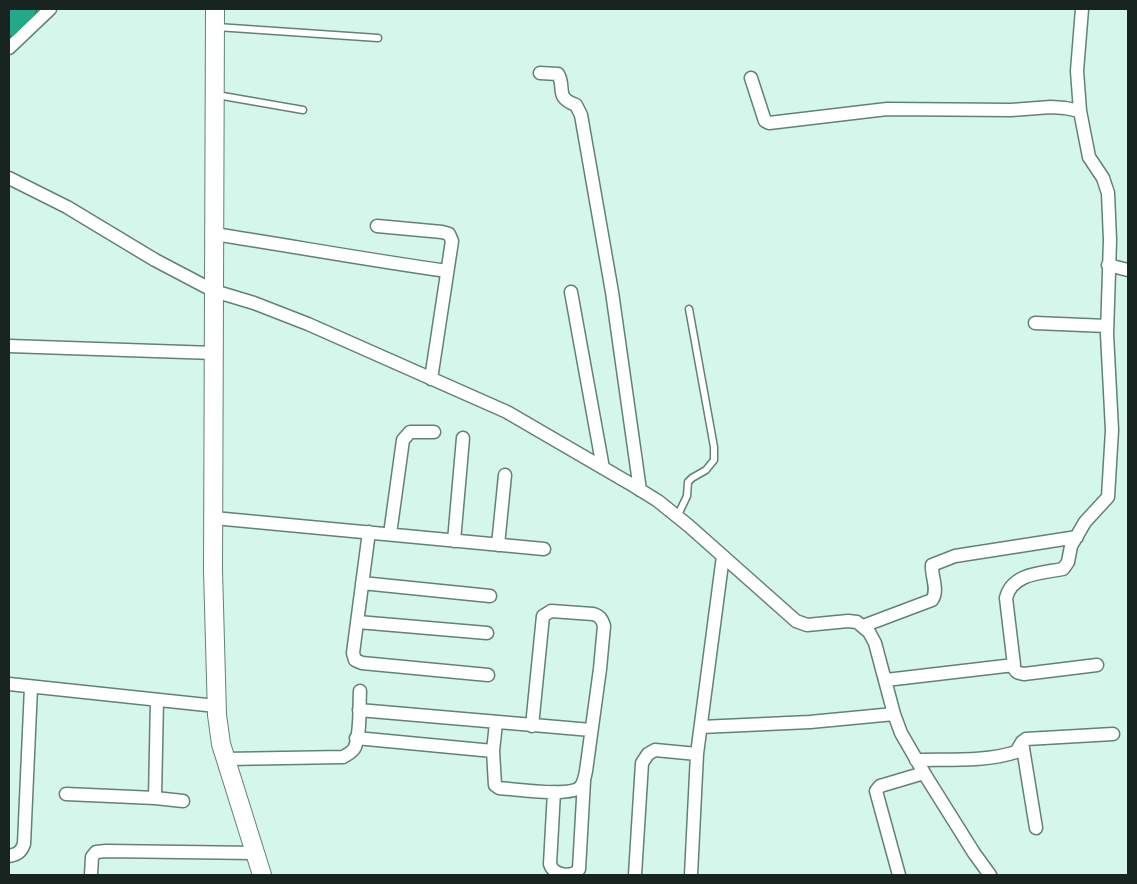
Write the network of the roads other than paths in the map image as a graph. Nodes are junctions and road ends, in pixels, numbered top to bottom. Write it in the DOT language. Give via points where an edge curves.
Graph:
graph roads {
  1 [pos="25,9"];
  2 [pos="50,9"];
  3 [pos="215,9"];
  4 [pos="1082,9"];
  5 [pos="9,25"];
  6 [pos="215,27"];
  7 [pos="378,38"];
  8 [pos="9,48"];
  9 [pos="540,73"];
  10 [pos="751,78"];
  11 [pos="216,94"];
  12 [pos="303,110"];
  13 [pos="1080,111"];
  14 [pos="9,178"];
  15 [pos="377,226"];
  16 [pos="214,234"];
  17 [pos="1108,265"];
  18 [pos="1128,270"];
  19 [pos="447,271"];
  20 [pos="214,291"];
  21 [pos="572,292"];
  22 [pos="689,309"];
  23 [pos="1035,323"];
  24 [pos="1107,326"];
  25 [pos="9,346"];
  26 [pos="214,353"];
  27 [pos="431,379"];
  28 [pos="434,432"];
  29 [pos="463,438"];
  30 [pos="603,468"];
  31 [pos="505,474"];
  32 [pos="640,490"];
  33 [pos="677,517"];
  34 [pos="214,518"];
  35 [pos="369,532"];
  36 [pos="390,534"];
  37 [pos="1076,537"];
  38 [pos="454,541"];
  39 [pos="498,545"];
  40 [pos="544,549"];
  41 [pos="723,556"];
  42 [pos="362,583"];
  43 [pos="490,596"];
  44 [pos="358,622"];
  45 [pos="864,626"];
  46 [pos="487,633"];
  47 [pos="1013,665"];
  48 [pos="1096,665"];
  49 [pos="488,674"];
  50 [pos="886,680"];
  51 [pos="9,684"];
  52 [pos="31,686"];
  53 [pos="360,690"];
  54 [pos="157,700"];
  55 [pos="216,706"];
  56 [pos="359,710"];
  57 [pos="894,714"];
  58 [pos="496,723"];
  59 [pos="532,726"];
  60 [pos="701,727"];
  61 [pos="591,730"];
  62 [pos="1113,734"];
  63 [pos="356,738"];
  64 [pos="1022,742"];
  65 [pos="492,751"];
  66 [pos="697,754"];
  67 [pos="225,759"];
  68 [pos="916,760"];
  69 [pos="924,773"];
  70 [pos="584,781"];
  71 [pos="554,792"];
  72 [pos="66,794"];
  73 [pos="155,798"];
  74 [pos="183,801"];
  75 [pos="1036,828"];
  76 [pos="255,853"];
  77 [pos="9,856"];
  78 [pos="91,875"];
  79 [pos="262,875"];
  80 [pos="635,875"];
  81 [pos="691,875"];
  82 [pos="899,875"];
  83 [pos="990,875"];
  1 -- 5 [label="highway"];
  2 -- 8 [label="street"];
  3 -- 6 [label="street"];
  4 -- 13 [label="street" via="1077,71"];
  6 -- 7 [label="lane"];
  6 -- 11 [label="street"];
  9 -- 32 [label="street" via="558,74 563,97 576,105 581,115 612,292"];
  10 -- 13 [label="street" via="765,121 769,123 887,109 1011,110 1051,107"];
  11 -- 12 [label="lane"];
  11 -- 16 [label="street"];
  13 -- 17 [label="street" via="1089,157 1103,178 1108,193"];
  14 -- 20 [label="street" via="67,207"];
  15 -- 19 [label="street" via="449,234 452,241"];
  16 -- 19 [label="street"];
  16 -- 20 [label="street"];
  17 -- 18 [label="street"];
  17 -- 24 [label="street"];
  19 -- 27 [label="street"];
  20 -- 26 [label="street"];
  20 -- 27 [label="street" via="308,324"];
  21 -- 30 [label="street"];
  22 -- 33 [label="lane" via="714,460 688,482 687,496"];
  23 -- 24 [label="street"];
  24 -- 37 [label="street" via="1112,430 1109,491 1108,497"];
  25 -- 26 [label="street"];
  26 -- 34 [label="street"];
  27 -- 30 [label="street" via="507,412"];
  28 -- 36 [label="street" via="410,432 403,440"];
  29 -- 38 [label="street"];
  30 -- 32 [label="street"];
  31 -- 39 [label="street"];
  32 -- 33 [label="street"];
  33 -- 41 [label="street"];
  34 -- 35 [label="street"];
  34 -- 55 [label="street"];
  35 -- 36 [label="street"];
  35 -- 42 [label="street"];
  36 -- 38 [label="street"];
  37 -- 45 [label="street" via="955,556 937,562 932,565 935,596 932,600"];
  37 -- 47 [label="street" via="1066,567 1022,578 1007,591"];
  38 -- 39 [label="street"];
  39 -- 40 [label="street"];
  41 -- 45 [label="street" via="796,621 807,625 848,621"];
  41 -- 60 [label="street"];
  42 -- 43 [label="street"];
  42 -- 44 [label="street"];
  44 -- 46 [label="street"];
  44 -- 49 [label="street" via="353,654 355,660 362,663"];
  45 -- 50 [label="street" via="875,643"];
  47 -- 48 [label="street" via="1017,673 1024,674"];
  47 -- 50 [label="street"];
  50 -- 57 [label="street"];
  51 -- 52 [label="street"];
  52 -- 54 [label="street"];
  52 -- 77 [label="street" via="24,844 17,854"];
  53 -- 56 [label="street"];
  54 -- 55 [label="street"];
  54 -- 73 [label="street"];
  55 -- 67 [label="street"];
  56 -- 58 [label="street"];
  56 -- 63 [label="street"];
  57 -- 60 [label="street"];
  57 -- 68 [label="street"];
  58 -- 59 [label="street"];
  58 -- 65 [label="street"];
  59 -- 61 [label="street"];
  59 -- 61 [label="street" via="543,616 551,611 593,614 603,620"];
  60 -- 66 [label="street"];
  61 -- 70 [label="street"];
  62 -- 64 [label="street" via="1026,739"];
  63 -- 65 [label="street"];
  63 -- 67 [label="street" via="351,753 343,757"];
  64 -- 68 [label="street" via="1016,752 1009,754"];
  64 -- 75 [label="street"];
  65 -- 71 [label="street" via="493,778 499,788"];
  66 -- 80 [label="street" via="655,750 642,763"];
  66 -- 81 [label="street"];
  67 -- 76 [label="street"];
  68 -- 69 [label="street"];
  69 -- 82 [label="street" via="880,786 876,791"];
  69 -- 83 [label="street"];
  70 -- 71 [label="street" via="575,791"];
  70 -- 71 [label="street" via="579,869 570,875 552,870 550,864"];
  72 -- 73 [label="street"];
  73 -- 74 [label="street"];
  76 -- 78 [label="street" via="96,852 92,857"];
  76 -- 79 [label="street"];
}
